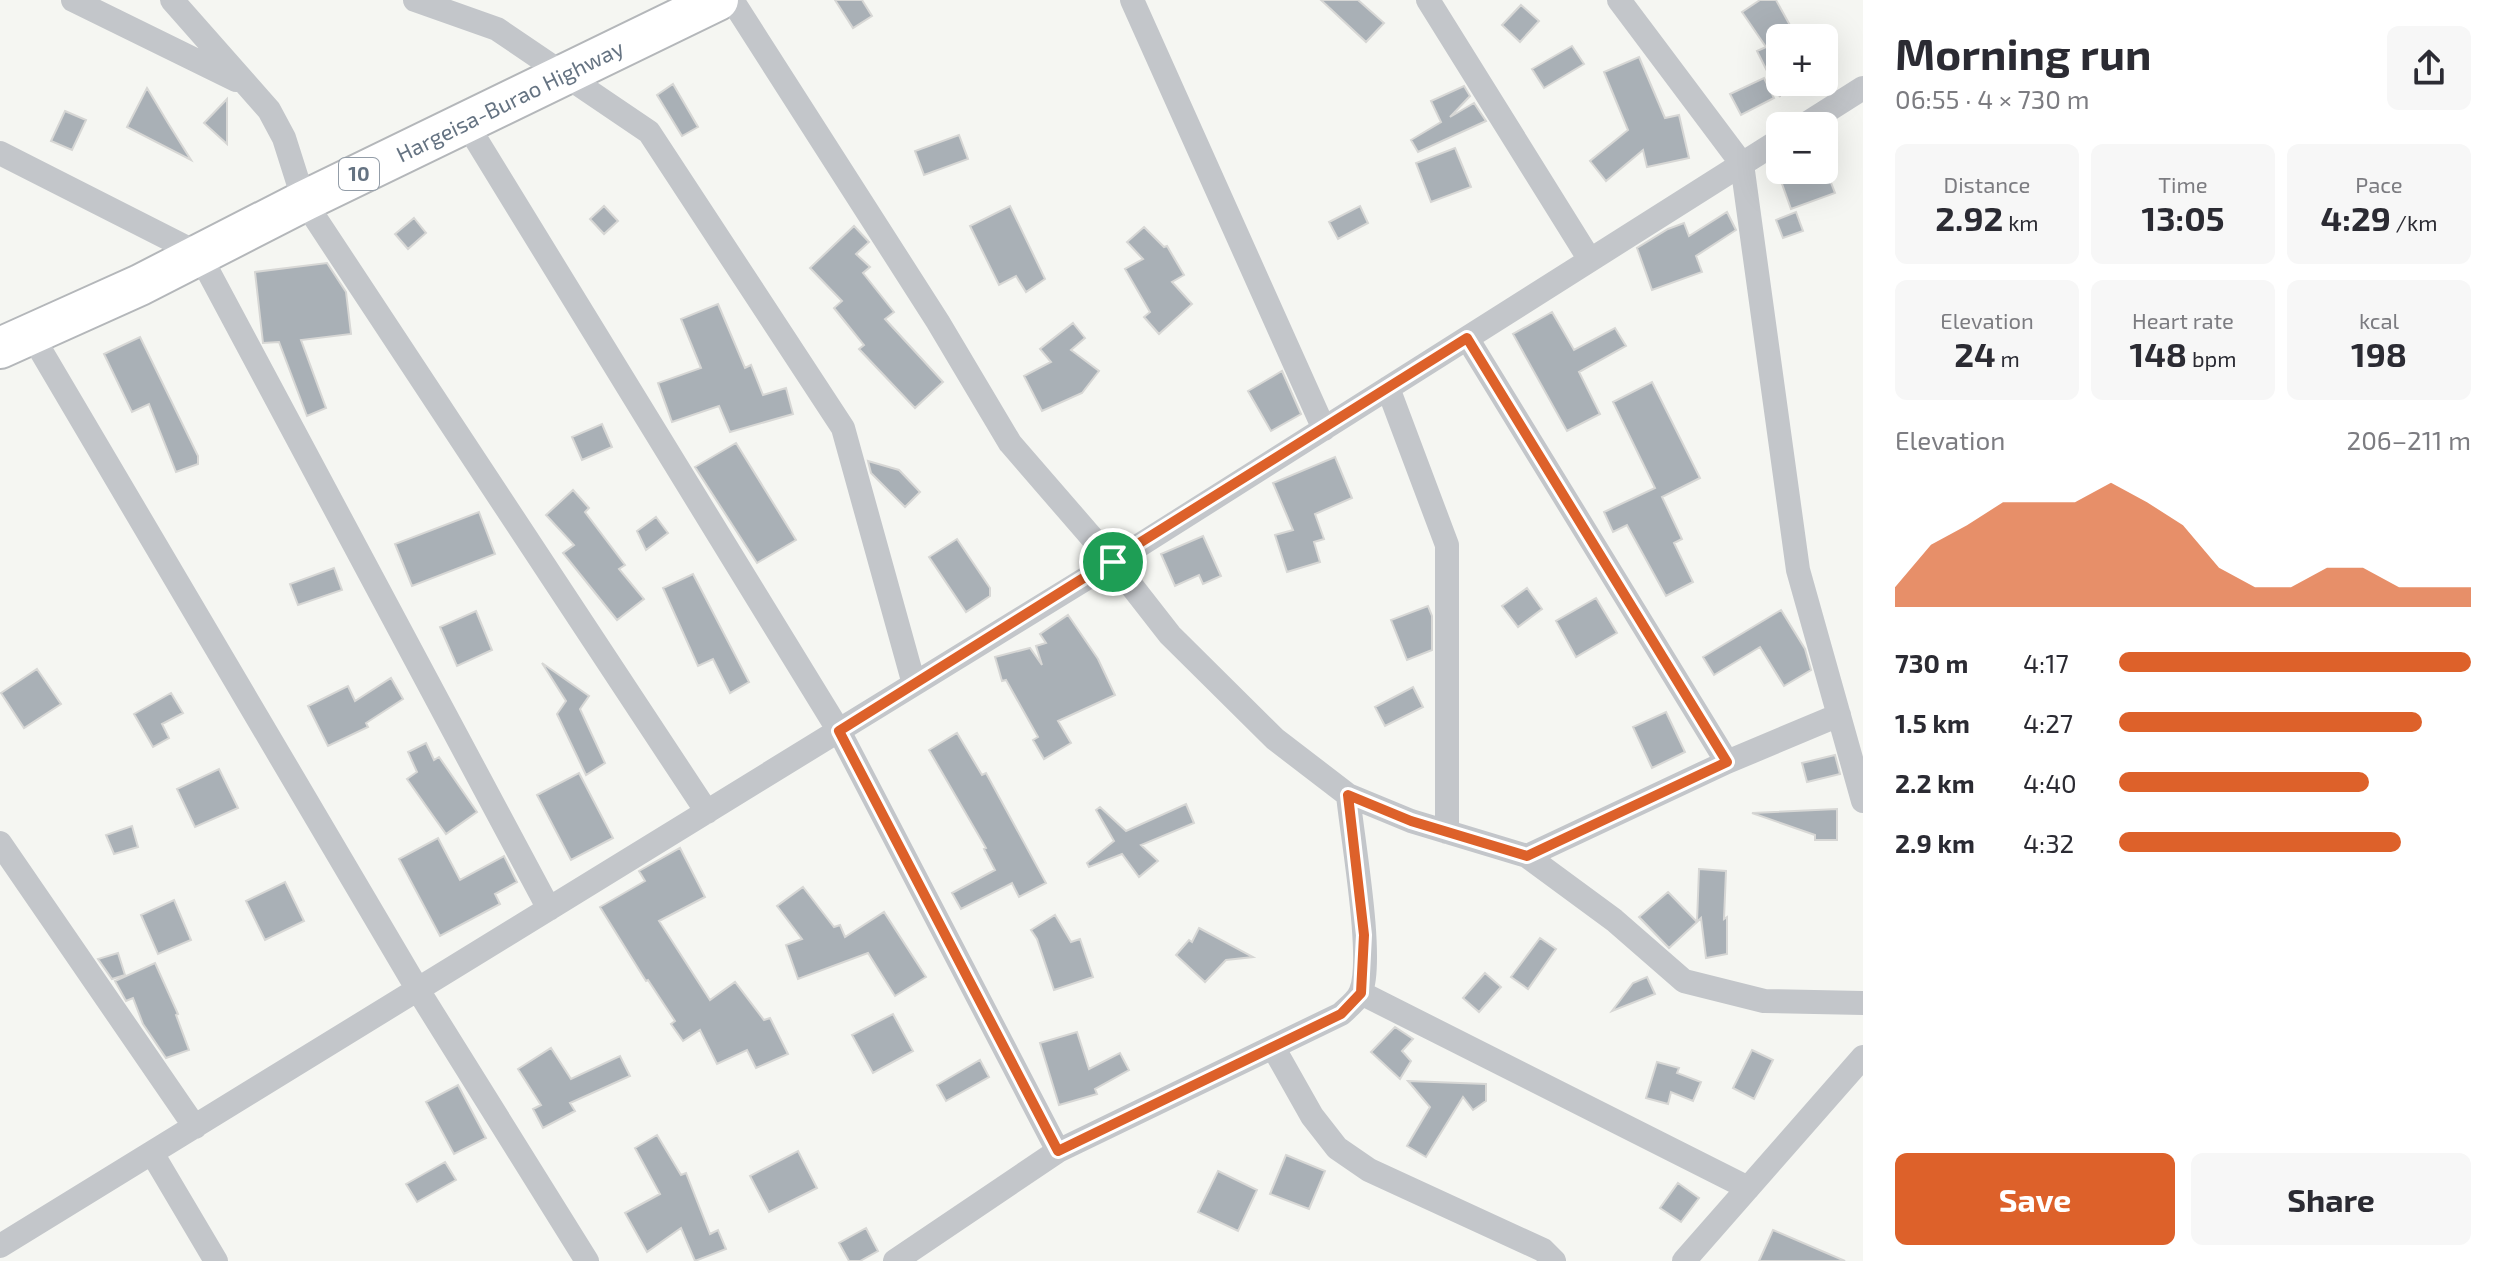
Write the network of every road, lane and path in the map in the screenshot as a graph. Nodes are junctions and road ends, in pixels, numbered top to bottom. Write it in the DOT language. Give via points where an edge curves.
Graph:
graph roads {
  1 [pos="73,0"];
  2 [pos="172,0"];
  3 [pos="415,0"];
  4 [pos="718,0"];
  5 [pos="732,0"];
  6 [pos="1132,0"];
  7 [pos="1428,0"];
  8 [pos="1619,0"];
  9 [pos="564,74"];
  10 [pos="249,87"];
  11 [pos="1863,88"];
  12 [pos="1825,112"];
  13 [pos="466,123"];
  14 [pos="1766,149"];
  15 [pos="0,153"];
  16 [pos="1742,164"];
  17 [pos="304,201"];
  18 [pos="199,254"];
  19 [pos="1590,260"];
  20 [pos="1467,338"];
  21 [pos="15,341"];
  22 [pos="1388,388"];
  23 [pos="1324,429"];
  24 [pos="1113,562"];
  25 [pos="914,684"];
  26 [pos="1839,715"];
  27 [pos="839,731"];
  28 [pos="1727,762"];
  29 [pos="1348,795"];
  30 [pos="1863,801"];
  31 [pos="707,812"];
  32 [pos="1447,832"];
  33 [pos="0,843"];
  34 [pos="1527,856"];
  35 [pos="549,909"];
  36 [pos="418,990"];
  37 [pos="1361,993"];
  38 [pos="1863,1003"];
  39 [pos="1273,1047"];
  40 [pos="1863,1057"];
  41 [pos="195,1127"];
  42 [pos="1058,1151"];
  43 [pos="152,1153"];
  44 [pos="1748,1188"];
  45 [pos="0,1246"];
  46 [pos="216,1261"];
  47 [pos="587,1261"];
  48 [pos="895,1261"];
  49 [pos="1554,1261"];
  50 [pos="1684,1261"];
  1 -- 10 [label="street"];
  2 -- 10 [label="street"];
  3 -- 9 [label="street" via="497,29"];
  4 -- 9 [label="highway, Hargeisa-Burao Highway / 10"];
  5 -- 24 [label="street" via="1010,443"];
  6 -- 23 [label="street"];
  7 -- 19 [label="street"];
  8 -- 16 [label="street"];
  9 -- 13 [label="highway, Hargeisa-Burao Highway / 10"];
  9 -- 25 [label="street" via="649,132 843,428"];
  10 -- 17 [label="street" via="284,138"];
  11 -- 12 [label="street"];
  13 -- 17 [label="highway, Hargeisa-Burao Highway / 10"];
  13 -- 27 [label="street"];
  14 -- 16 [label="street"];
  15 -- 18 [label="street"];
  16 -- 19 [label="street"];
  16 -- 26 [label="street" via="1798,570"];
  17 -- 18 [label="highway, Hargeisa-Burao Highway / 10"];
  17 -- 31 [label="street"];
  18 -- 21 [label="highway, Hargeisa-Burao Highway / 10"];
  18 -- 35 [label="street"];
  19 -- 20 [label="street"];
  20 -- 22 [label="street"];
  20 -- 28 [label="street"];
  21 -- 36 [label="street"];
  22 -- 23 [label="street"];
  22 -- 32 [label="street" via="1447,545"];
  23 -- 24 [label="street"];
  24 -- 25 [label="street"];
  24 -- 29 [label="street" via="1180,646 1275,739"];
  25 -- 27 [label="street"];
  26 -- 28 [label="street"];
  26 -- 30 [label="street"];
  27 -- 31 [label="street"];
  27 -- 42 [label="street"];
  28 -- 34 [label="street"];
  29 -- 32 [label="street"];
  29 -- 37 [label="street" via="1364,935"];
  31 -- 35 [label="street"];
  32 -- 34 [label="street"];
  33 -- 41 [label="street"];
  34 -- 38 [label="street" via="1614,920 1684,981 1764,1001"];
  35 -- 36 [label="street"];
  36 -- 41 [label="street"];
  36 -- 47 [label="street"];
  37 -- 39 [label="street" via="1341,1014"];
  37 -- 44 [label="street"];
  39 -- 42 [label="street"];
  39 -- 49 [label="street" via="1337,1148 1369,1170 1543,1250"];
  40 -- 44 [label="street"];
  41 -- 43 [label="street"];
  42 -- 48 [label="street"];
  43 -- 45 [label="street"];
  43 -- 46 [label="street"];
  44 -- 50 [label="street"];
}
